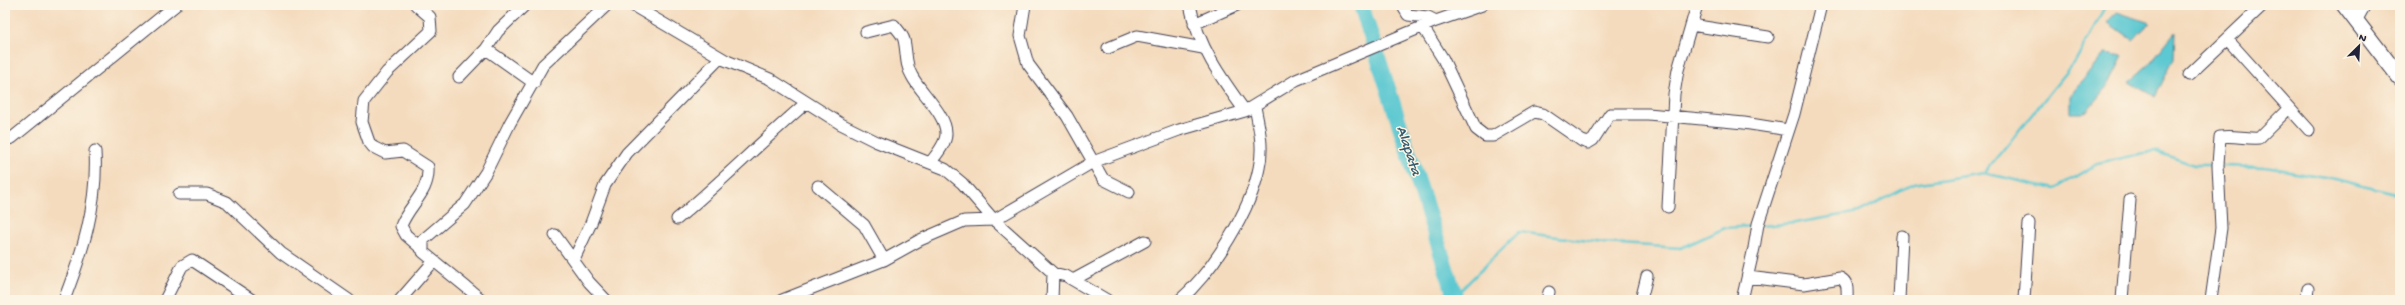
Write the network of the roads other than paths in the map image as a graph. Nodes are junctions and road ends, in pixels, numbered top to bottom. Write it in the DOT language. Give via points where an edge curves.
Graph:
graph roads {
  1 [pos="176,5"];
  2 [pos="416,5"];
  3 [pos="525,5"];
  4 [pos="608,5"];
  5 [pos="632,5"];
  6 [pos="1025,5"];
  7 [pos="1190,5"];
  8 [pos="1237,5"];
  9 [pos="1402,5"];
  10 [pos="1482,5"];
  11 [pos="1697,5"];
  12 [pos="1821,5"];
  13 [pos="2263,5"];
  14 [pos="2344,5"];
  15 [pos="2365,5"];
  16 [pos="1467,7"];
  17 [pos="1436,21"];
  18 [pos="2356,21"];
  19 [pos="1194,24"];
  20 [pos="1691,25"];
  21 [pos="1423,27"];
  22 [pos="866,32"];
  23 [pos="1768,37"];
  24 [pos="2226,39"];
  25 [pos="1108,48"];
  26 [pos="1204,48"];
  27 [pos="486,49"];
  28 [pos="736,66"];
  29 [pos="2190,75"];
  30 [pos="459,77"];
  31 [pos="2400,78"];
  32 [pos="534,83"];
  33 [pos="806,103"];
  34 [pos="2289,108"];
  35 [pos="1245,111"];
  36 [pos="1672,117"];
  37 [pos="1788,130"];
  38 [pos="2309,130"];
  39 [pos="5,140"];
  40 [pos="95,151"];
  41 [pos="1093,162"];
  42 [pos="930,163"];
  43 [pos="818,186"];
  44 [pos="1129,192"];
  45 [pos="179,194"];
  46 [pos="2130,200"];
  47 [pos="1668,207"];
  48 [pos="677,219"];
  49 [pos="994,220"];
  50 [pos="2029,223"];
  51 [pos="555,235"];
  52 [pos="1902,236"];
  53 [pos="1145,241"];
  54 [pos="422,249"];
  55 [pos="574,258"];
  56 [pos="884,260"];
  57 [pos="434,261"];
  58 [pos="1053,273"];
  59 [pos="1648,276"];
  60 [pos="1748,277"];
  61 [pos="1073,280"];
  62 [pos="2308,289"];
  63 [pos="64,300"];
  64 [pos="165,300"];
  65 [pos="252,300"];
  66 [pos="349,300"];
  67 [pos="400,300"];
  68 [pos="482,300"];
  69 [pos="606,300"];
  70 [pos="782,300"];
  71 [pos="1052,300"];
  72 [pos="1108,300"];
  73 [pos="1180,300"];
  74 [pos="1641,300"];
  75 [pos="1742,300"];
  76 [pos="1847,300"];
  77 [pos="1898,300"];
  78 [pos="2024,300"];
  79 [pos="2122,300"];
  80 [pos="2211,300"];
  81 [pos="2306,300"];
  1 -- 39 [label="street" via="12,138"];
  2 -- 54 [label="street" via="430,17 431,32 387,72 364,101 362,122 373,147 385,153 403,151 428,167 426,186 401,226 406,235"];
  3 -- 27 [label="street" via="498,31"];
  4 -- 32 [label="street" via="543,64"];
  5 -- 28 [label="street"];
  6 -- 41 [label="street" via="1020,36 1028,64 1067,116"];
  7 -- 19 [label="street"];
  8 -- 19 [label="street"];
  9 -- 17 [label="street" via="1408,15 1428,17"];
  10 -- 16 [label="street"];
  11 -- 20 [label="street"];
  12 -- 37 [label="street"];
  13 -- 24 [label="street"];
  14 -- 18 [label="main road"];
  15 -- 18 [label="street"];
  16 -- 17 [label="street"];
  17 -- 21 [label="street"];
  18 -- 31 [label="main road"];
  19 -- 26 [label="street"];
  20 -- 23 [label="street"];
  20 -- 36 [label="street" via="1678,70"];
  21 -- 35 [label="street" via="1296,80"];
  21 -- 36 [label="street" via="1443,59 1476,129 1485,136 1493,136 1534,112 1543,114 1588,143 1593,140 1610,114"];
  22 -- 42 [label="street" via="894,25 904,40 911,76 929,99 947,134"];
  24 -- 29 [label="street"];
  24 -- 34 [label="street"];
  25 -- 26 [label="street" via="1137,36"];
  26 -- 35 [label="street" via="1215,70"];
  27 -- 30 [label="street"];
  27 -- 32 [label="street"];
  28 -- 33 [label="street" via="770,79"];
  28 -- 55 [label="street" via="720,58 689,92 638,140 605,185"];
  32 -- 54 [label="street" via="510,123 486,172 465,204 423,240"];
  33 -- 42 [label="street" via="865,136"];
  33 -- 48 [label="street" via="726,178"];
  34 -- 38 [label="street"];
  34 -- 80 [label="street" via="2259,138 2249,139 2232,135 2220,137 2218,166 2221,228"];
  35 -- 41 [label="street" via="1179,130"];
  35 -- 73 [label="street" via="1255,107 1261,145 1260,167 1253,190 1215,260"];
  36 -- 37 [label="street" via="1744,123"];
  36 -- 47 [label="street"];
  37 -- 60 [label="street" via="1757,229"];
  40 -- 63 [label="street" via="92,212 85,241"];
  41 -- 44 [label="street" via="1103,179"];
  41 -- 49 [label="street"];
  42 -- 49 [label="street" via="944,169 962,183"];
  43 -- 56 [label="street" via="864,225"];
  45 -- 66 [label="street" via="207,194 227,202 281,253"];
  46 -- 79 [label="street"];
  49 -- 56 [label="street" via="964,221 920,240"];
  49 -- 58 [label="street"];
  50 -- 78 [label="street"];
  51 -- 55 [label="street"];
  52 -- 77 [label="street"];
  53 -- 61 [label="street"];
  54 -- 57 [label="street"];
  55 -- 69 [label="street" via="586,278"];
  56 -- 70 [label="street"];
  57 -- 67 [label="street"];
  57 -- 68 [label="street"];
  58 -- 61 [label="street"];
  58 -- 71 [label="street"];
  59 -- 74 [label="street"];
  60 -- 75 [label="street"];
  60 -- 76 [label="street" via="1804,284 1840,278 1847,286"];
  61 -- 72 [label="street"];
  62 -- 81 [label="street"];
  64 -- 65 [label="street" via="182,266 192,260"];
}
